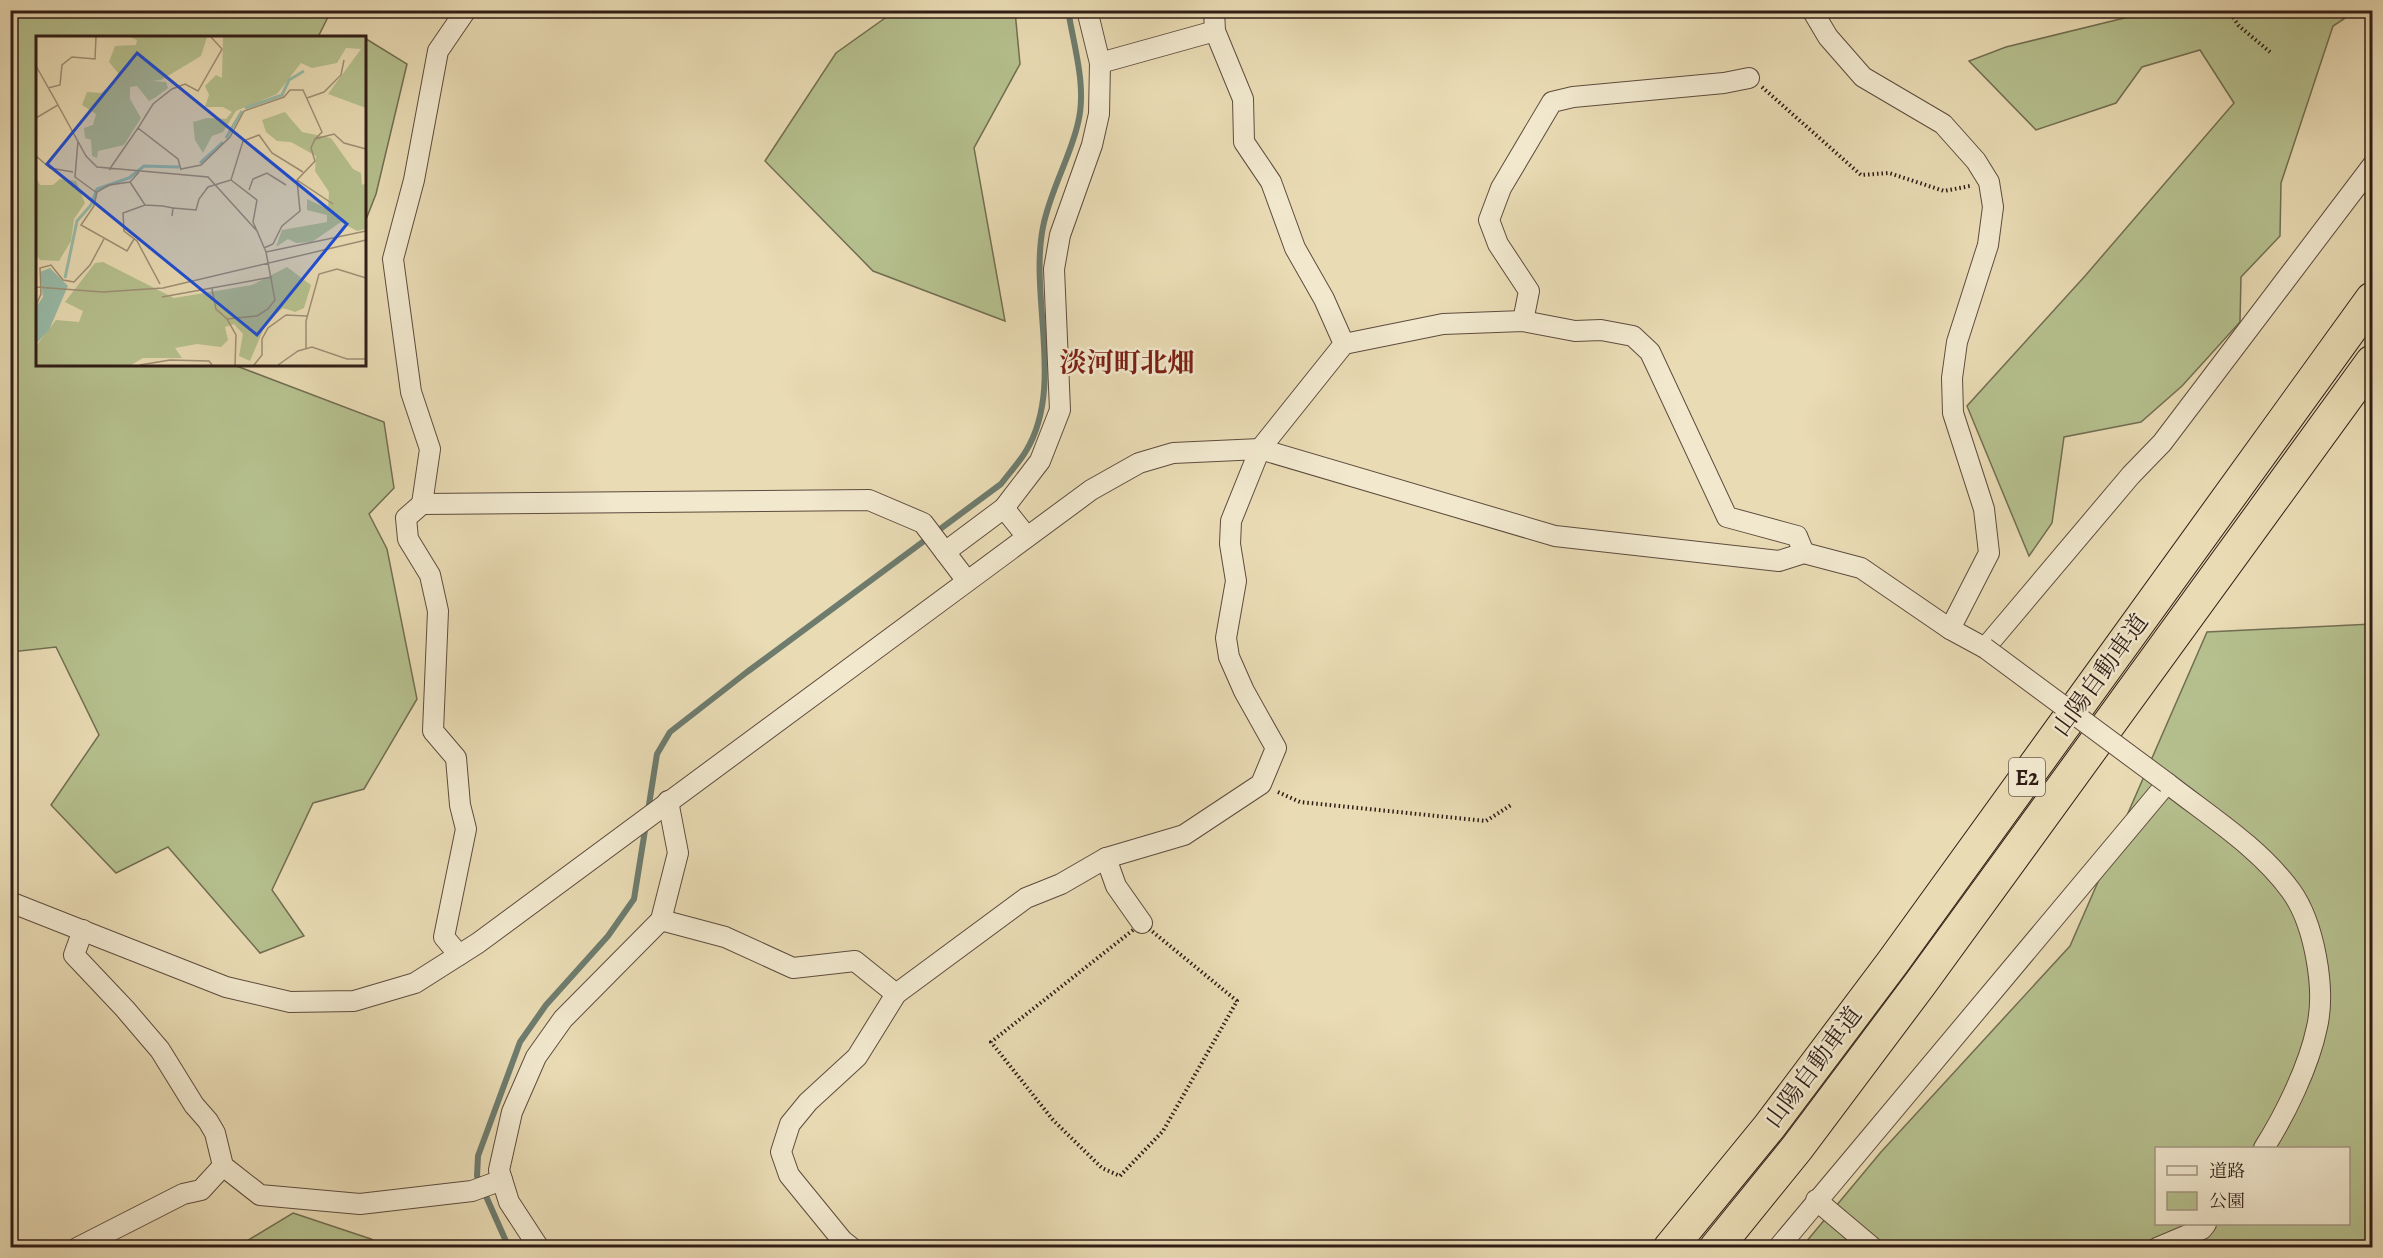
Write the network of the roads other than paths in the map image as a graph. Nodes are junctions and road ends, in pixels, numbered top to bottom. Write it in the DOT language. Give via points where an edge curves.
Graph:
graph roads {
  1 [pos="466,10"];
  2 [pos="1087,10"];
  3 [pos="1214,10"];
  4 [pos="1812,10"];
  5 [pos="1215,31"];
  6 [pos="1100,63"];
  7 [pos="1749,78"];
  8 [pos="2373,166"];
  9 [pos="2373,299"];
  10 [pos="1523,321"];
  11 [pos="1344,344"];
  12 [pos="2373,362"];
  13 [pos="1260,449"];
  14 [pos="422,504"];
  15 [pos="1004,508"];
  16 [pos="1027,537"];
  17 [pos="945,552"];
  18 [pos="1804,553"];
  19 [pos="967,581"];
  20 [pos="1950,629"];
  21 [pos="1985,648"];
  22 [pos="2166,783"];
  23 [pos="668,801"];
  24 [pos="1106,858"];
  25 [pos="10,902"];
  26 [pos="661,920"];
  27 [pos="1142,923"];
  28 [pos="83,930"];
  29 [pos="459,955"];
  30 [pos="896,994"];
  31 [pos="2265,1147"];
  32 [pos="223,1166"];
  33 [pos="502,1180"];
  34 [pos="1816,1200"];
  35 [pos="2205,1225"];
  36 [pos="77,1248"];
  37 [pos="539,1248"];
  38 [pos="852,1248"];
  39 [pos="1670,1248"];
  40 [pos="1716,1248"];
  41 [pos="1778,1248"];
  42 [pos="1873,1248"];
  43 [pos="2157,1248"];
  1 -- 14 [label="street" via="438,51 414,180 393,259 411,392 430,449"];
  2 -- 6 [label="street"];
  3 -- 5 [label="street"];
  4 -- 20 [label="street" via="1828,37 1863,77 1943,124 1989,182 1993,207 1988,245 1957,342 1952,378 1953,413 1984,509 1989,553"];
  5 -- 6 [label="street"];
  5 -- 11 [label="street" via="1243,99 1244,142 1271,182 1295,248"];
  6 -- 15 [label="street" via="1100,114 1062,225 1054,269 1060,410 1040,461"];
  7 -- 10 [label="street" via="1552,102 1501,188 1489,220 1498,244 1529,291"];
  8 -- 21 [label="street" via="2162,443"];
  9 -- 39 [label="highway, 山陽自動車道 / E2" via="1893,962"];
  10 -- 11 [label="street" via="1443,324"];
  10 -- 18 [label="street" via="1633,336 1650,352 1727,517 1797,536"];
  11 -- 13 [label="street"];
  12 -- 40 [label="highway, 山陽自動車道 / E2" via="1920,984"];
  13 -- 16 [label="street" via="1173,453 1139,463 1091,490"];
  13 -- 18 [label="street" via="1555,536 1779,561"];
  13 -- 24 [label="street" via="1231,521 1236,581 1226,638 1229,657 1244,691 1276,748 1261,784 1184,835"];
  14 -- 17 [label="street" via="869,500 923,523"];
  14 -- 29 [label="street" via="406,518 408,539 430,575 438,611 432,730 456,758 466,829 444,937"];
  15 -- 16 [label="street"];
  15 -- 17 [label="street"];
  16 -- 19 [label="street"];
  17 -- 19 [label="street"];
  18 -- 20 [label="street" via="1861,568"];
  19 -- 23 [label="street"];
  20 -- 21 [label="street"];
  21 -- 22 [label="street, bridge"];
  22 -- 31 [label="street" via="2262,859 2292,892 2307,923 2318,963 2318,1026 2291,1100"];
  22 -- 34 [label="street"];
  23 -- 26 [label="street" via="678,853"];
  23 -- 29 [label="street"];
  24 -- 27 [label="street" via="1116,886"];
  24 -- 30 [label="street" via="1061,884 1026,898"];
  25 -- 28 [label="street"];
  26 -- 30 [label="street" via="725,937 793,968 855,961"];
  26 -- 33 [label="street" via="563,1019 536,1057 512,1112 499,1170"];
  28 -- 29 [label="street" via="226,987 290,1002 354,1000 415,983"];
  28 -- 32 [label="street" via="74,955 160,1050 215,1133"];
  30 -- 38 [label="street" via="857,1057 790,1124 781,1152 789,1175"];
  32 -- 33 [label="street" via="260,1195 360,1204 472,1191"];
  32 -- 36 [label="street" via="201,1190 183,1194"];
  33 -- 37 [label="street" via="509,1202"];
  34 -- 41 [label="street"];
  34 -- 42 [label="street"];
  35 -- 43 [label="street"];
}
